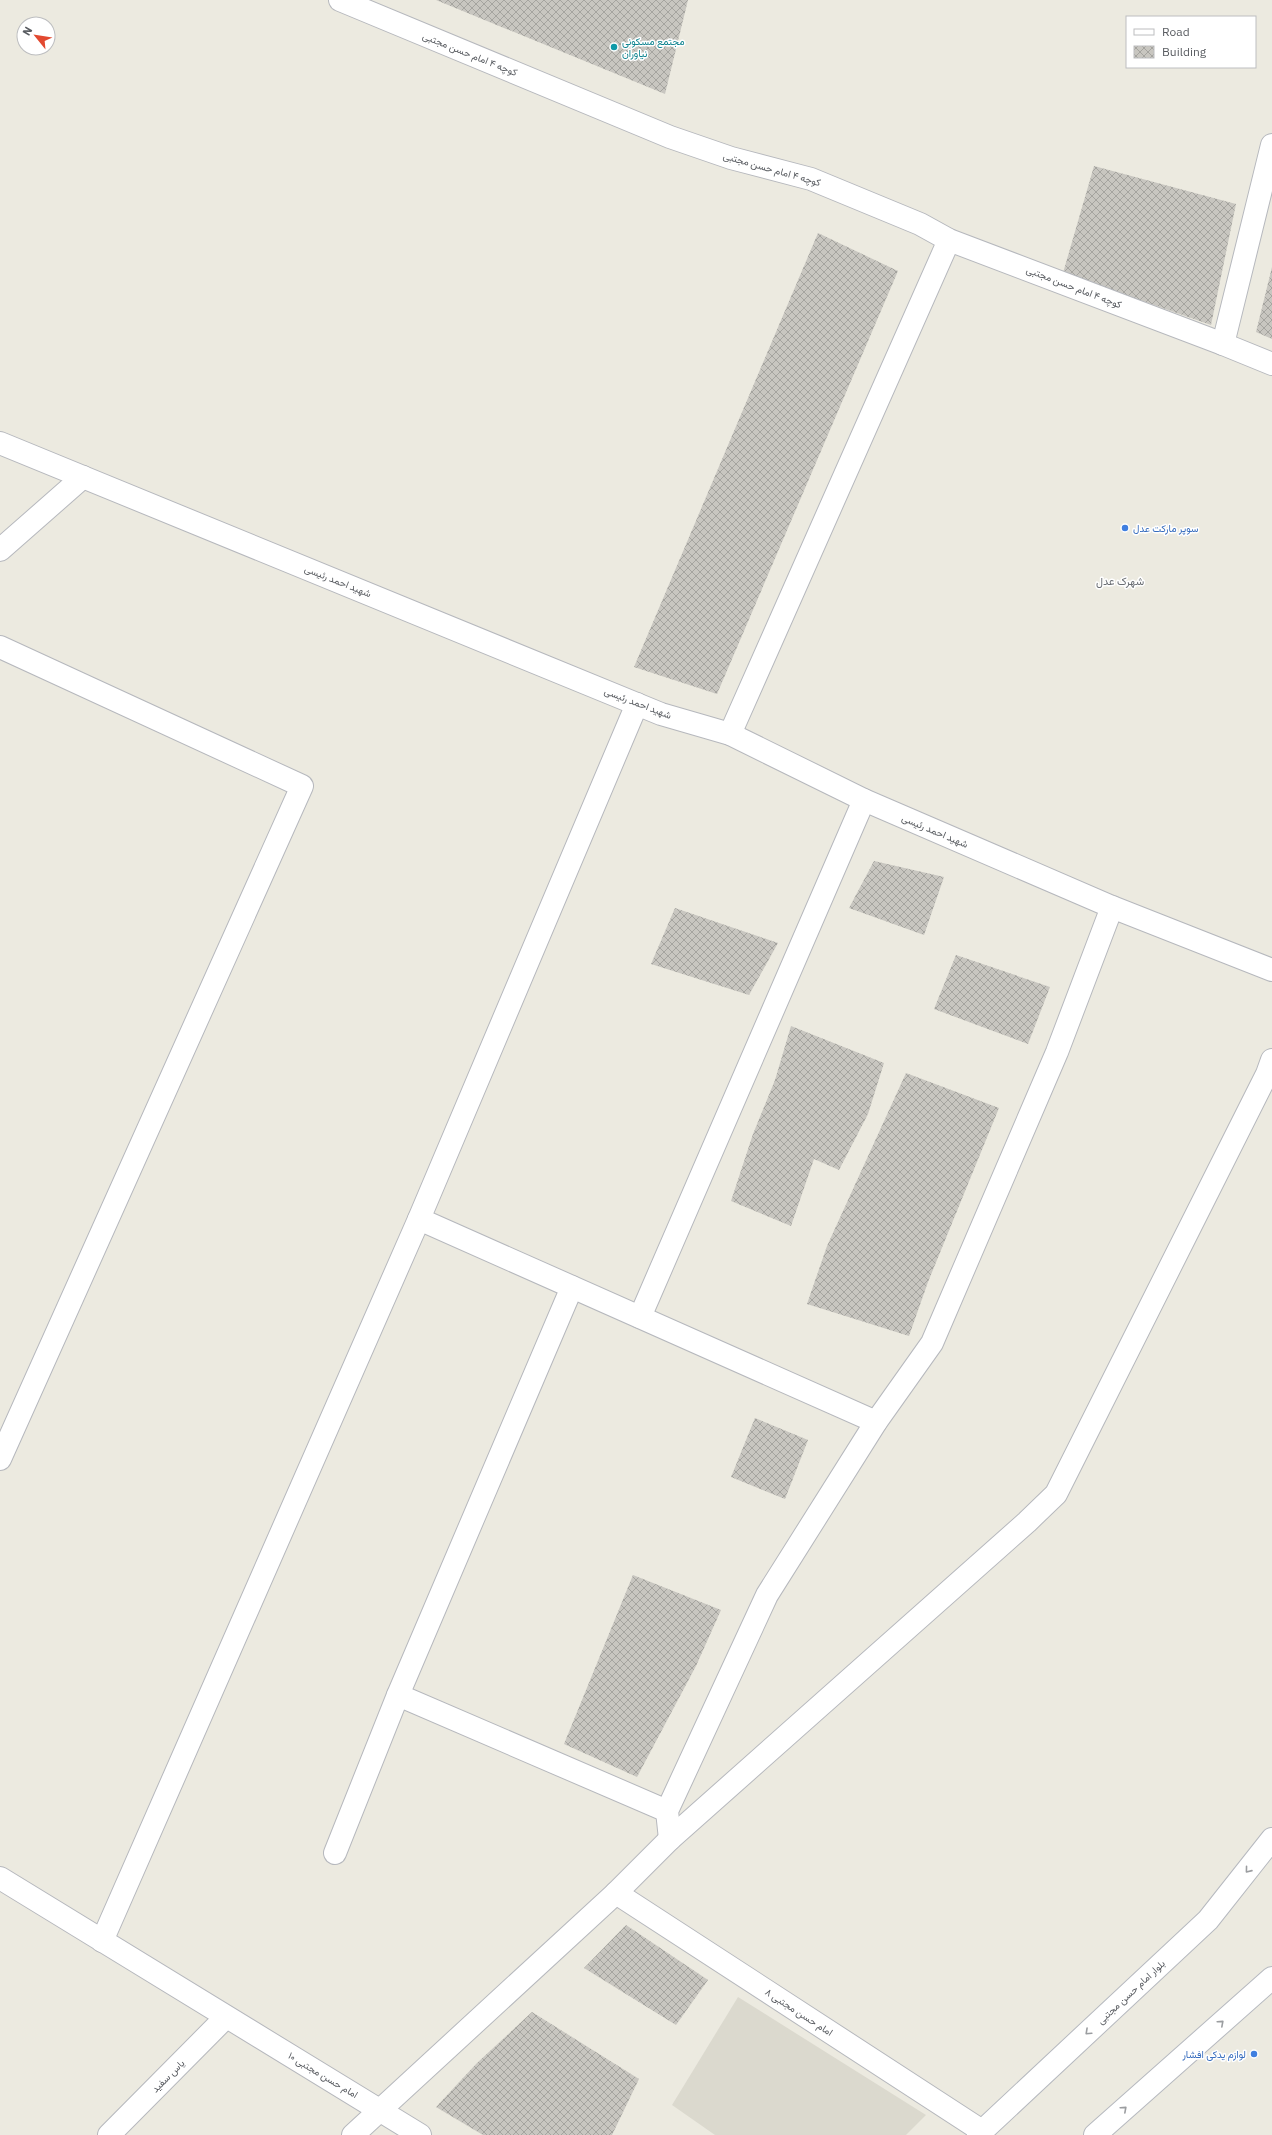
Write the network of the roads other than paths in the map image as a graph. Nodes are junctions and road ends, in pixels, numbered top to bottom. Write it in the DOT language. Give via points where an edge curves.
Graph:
graph roads {
  1 [pos="340,0"];
  2 [pos="1272,145"];
  3 [pos="949,240"];
  4 [pos="1223,344"];
  5 [pos="1272,364"];
  6 [pos="0,443"];
  7 [pos="83,477"];
  8 [pos="0,550"];
  9 [pos="0,647"];
  10 [pos="637,704"];
  11 [pos="730,734"];
  12 [pos="864,800"];
  13 [pos="1112,907"];
  14 [pos="1272,970"];
  15 [pos="1272,1060"];
  16 [pos="419,1219"];
  17 [pos="572,1287"];
  18 [pos="640,1317"];
  19 [pos="876,1422"];
  20 [pos="0,1459"];
  21 [pos="398,1695"];
  22 [pos="667,1811"];
  23 [pos="670,1839"];
  24 [pos="1272,1839"];
  25 [pos="335,1853"];
  26 [pos="0,1878"];
  27 [pos="616,1893"];
  28 [pos="102,1941"];
  29 [pos="1272,1978"];
  30 [pos="226,2017"];
  31 [pos="382,2110"];
  32 [pos="980,2133"];
  33 [pos="109,2135"];
  34 [pos="353,2135"];
  35 [pos="420,2135"];
  36 [pos="1095,2135"];
  1 -- 3 [label="street, کوچه ۴ امام حسن مجتبی" via="670,137 731,158 811,179 920,224"];
  2 -- 4 [label="street"];
  3 -- 4 [label="street, کوچه ۴ امام حسن مجتبی"];
  3 -- 11 [label="street"];
  4 -- 5 [label="street, کوچه ۴ امام حسن مجتبی"];
  6 -- 7 [label="street, شهید احمد رئیسی"];
  7 -- 8 [label="street"];
  7 -- 10 [label="street, شهید احمد رئیسی"];
  9 -- 20 [label="street" via="302,786"];
  10 -- 11 [label="street, شهید احمد رئیسی" via="661,714"];
  10 -- 16 [label="street"];
  11 -- 12 [label="street, شهید احمد رئیسی"];
  12 -- 13 [label="street, شهید احمد رئیسی"];
  12 -- 18 [label="street"];
  13 -- 14 [label="street, شهید احمد رئیسی"];
  13 -- 19 [label="street" via="1057,1052 932,1343"];
  15 -- 23 [label="street" via="1056,1494"];
  16 -- 17 [label="street"];
  16 -- 28 [label="street"];
  17 -- 18 [label="street"];
  17 -- 21 [label="street"];
  18 -- 19 [label="street"];
  19 -- 22 [label="street" via="767,1595"];
  21 -- 22 [label="street"];
  21 -- 25 [label="street"];
  22 -- 23 [label="street"];
  23 -- 27 [label="street"];
  24 -- 32 [label="street, بلوار امام حسن مجتبی, one-way" via="1208,1920"];
  26 -- 28 [label="street, امام حسن مجتبی ۱۰"];
  27 -- 31 [label="street"];
  27 -- 32 [label="street, امام حسن مجتبی ۸"];
  28 -- 30 [label="street, امام حسن مجتبی ۱۰"];
  36 -- 29 [label="street, one-way"];
  30 -- 31 [label="street, امام حسن مجتبی ۱۰"];
  30 -- 33 [label="street, یاس سفید"];
  31 -- 34 [label="street"];
  31 -- 35 [label="street, امام حسن مجتبی ۱۰"];
}
